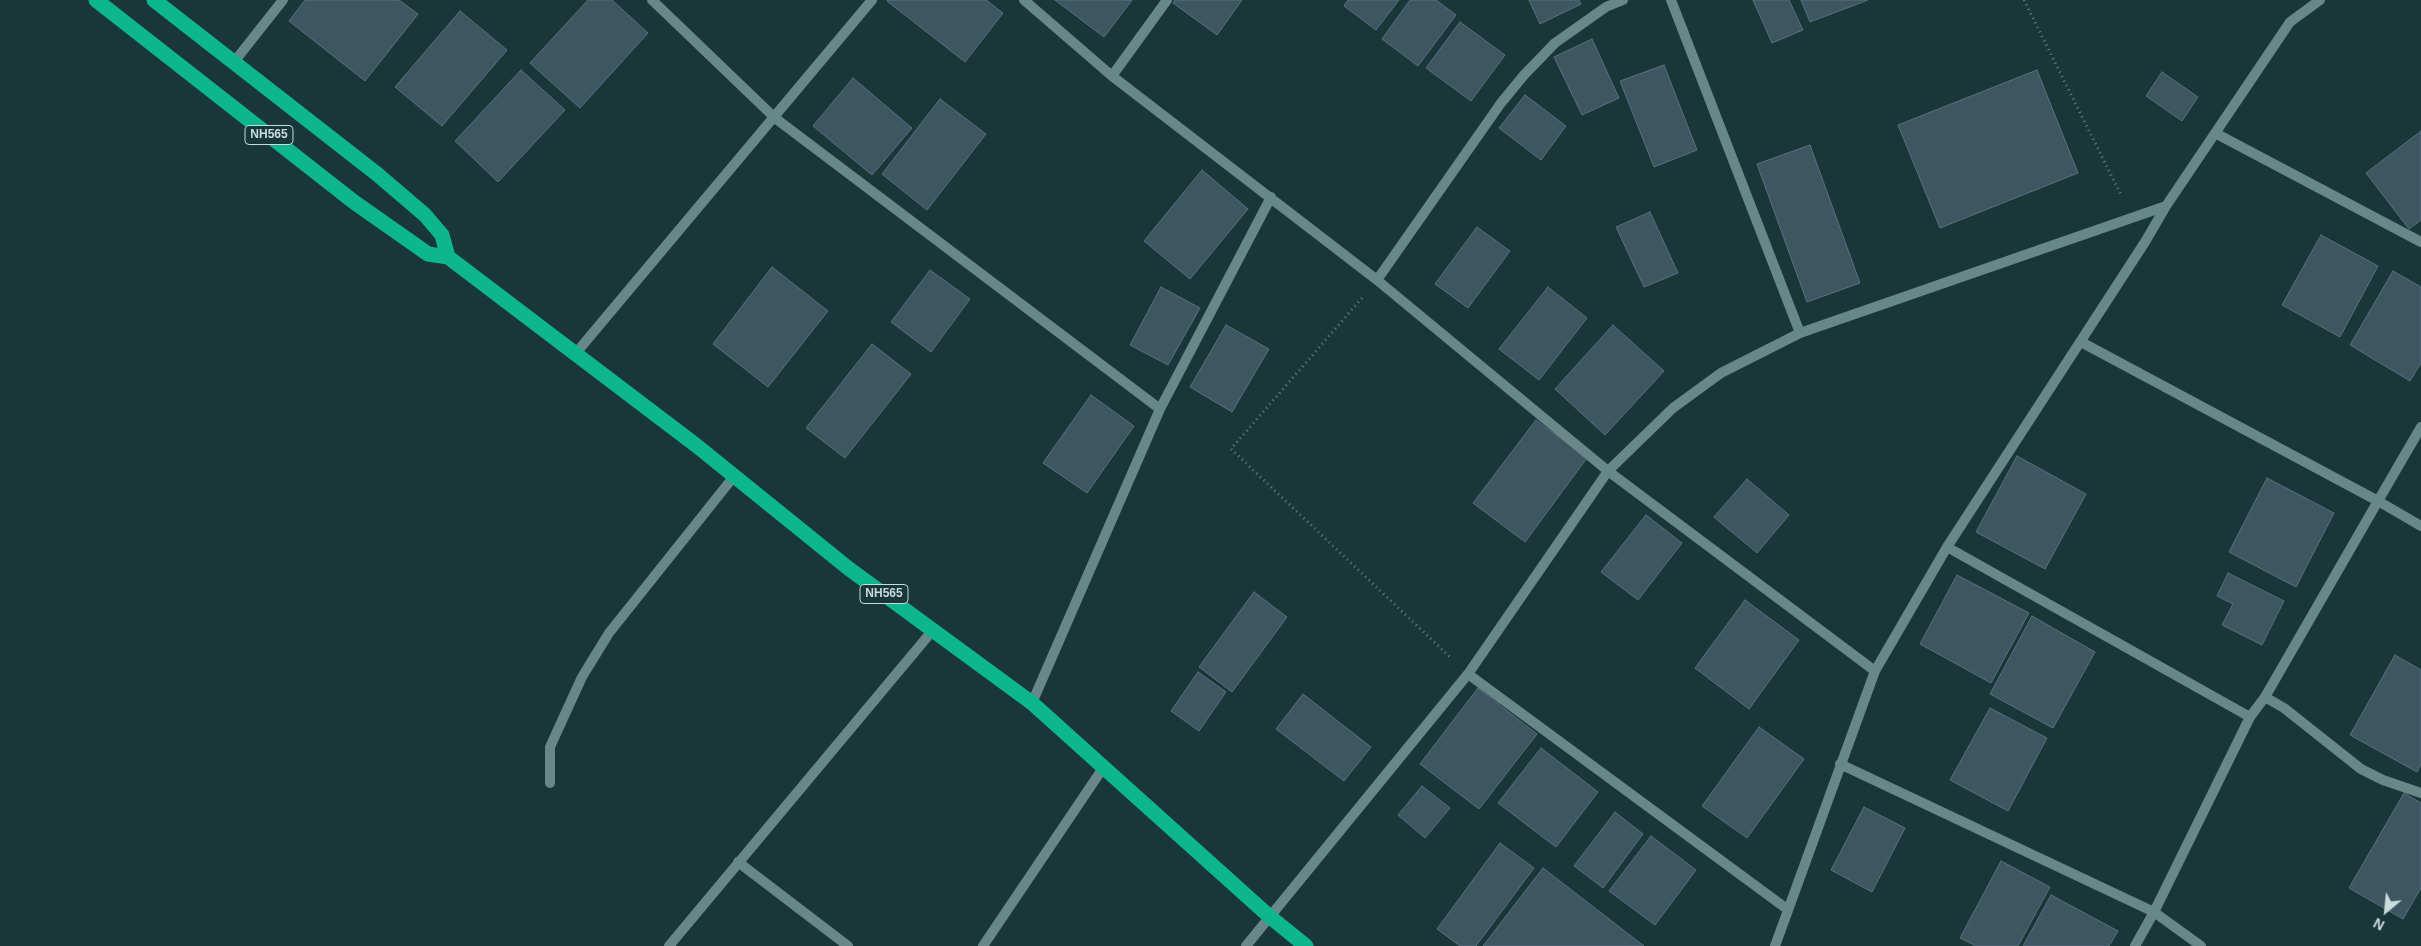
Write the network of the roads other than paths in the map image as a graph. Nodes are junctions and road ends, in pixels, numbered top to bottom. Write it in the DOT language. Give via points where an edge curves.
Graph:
graph roads {
  1 [pos="96,0"];
  2 [pos="154,0"];
  3 [pos="283,0"];
  4 [pos="652,0"];
  5 [pos="872,0"];
  6 [pos="1024,0"];
  7 [pos="1167,0"];
  8 [pos="1623,0"];
  9 [pos="1672,0"];
  10 [pos="2320,0"];
  11 [pos="234,62"];
  12 [pos="1112,76"];
  13 [pos="774,118"];
  14 [pos="2215,133"];
  15 [pos="1271,197"];
  16 [pos="2166,206"];
  17 [pos="2421,242"];
  18 [pos="448,257"];
  19 [pos="1377,280"];
  20 [pos="1800,333"];
  21 [pos="2081,342"];
  22 [pos="576,353"];
  23 [pos="1160,409"];
  24 [pos="2421,427"];
  25 [pos="1608,471"];
  26 [pos="735,475"];
  27 [pos="2378,501"];
  28 [pos="2421,526"];
  29 [pos="1947,547"];
  30 [pos="933,630"];
  31 [pos="1875,671"];
  32 [pos="1468,674"];
  33 [pos="2265,697"];
  34 [pos="1032,703"];
  35 [pos="2250,717"];
  36 [pos="1840,764"];
  37 [pos="1103,768"];
  38 [pos="550,783"];
  39 [pos="2421,793"];
  40 [pos="738,862"];
  41 [pos="1787,909"];
  42 [pos="2154,912"];
  43 [pos="1269,916"];
  44 [pos="669,946"];
  45 [pos="848,946"];
  46 [pos="983,946"];
  47 [pos="1246,946"];
  48 [pos="1306,946"];
  49 [pos="1776,946"];
  50 [pos="2135,946"];
  51 [pos="2202,946"];
  1 -- 18 [label="highway, NH565" via="354,202 428,254"];
  2 -- 11 [label="highway, NH565"];
  3 -- 11 [label="street"];
  4 -- 13 [label="street"];
  5 -- 13 [label="street"];
  6 -- 12 [label="street"];
  7 -- 12 [label="street"];
  8 -- 19 [label="street" via="1606,7 1555,43 1524,75"];
  9 -- 20 [label="street"];
  10 -- 14 [label="street" via="2290,22"];
  11 -- 18 [label="highway, NH565" via="425,215 442,235"];
  12 -- 15 [label="street"];
  13 -- 22 [label="street"];
  13 -- 23 [label="street"];
  14 -- 16 [label="street"];
  14 -- 17 [label="street"];
  15 -- 19 [label="street"];
  15 -- 23 [label="street"];
  16 -- 20 [label="street"];
  16 -- 21 [label="street"];
  18 -- 22 [label="highway, NH565"];
  19 -- 25 [label="street"];
  20 -- 25 [label="street" via="1721,373 1673,408"];
  21 -- 27 [label="street"];
  21 -- 29 [label="street"];
  22 -- 26 [label="highway, NH565"];
  23 -- 34 [label="street"];
  24 -- 27 [label="street"];
  25 -- 31 [label="street"];
  25 -- 32 [label="street"];
  26 -- 30 [label="highway, NH565" via="848,568"];
  26 -- 38 [label="street" via="608,633 582,677 550,747"];
  27 -- 28 [label="street"];
  27 -- 33 [label="street"];
  29 -- 31 [label="street"];
  29 -- 35 [label="street"];
  30 -- 34 [label="highway, NH565"];
  30 -- 40 [label="street"];
  31 -- 36 [label="street"];
  32 -- 41 [label="street"];
  32 -- 43 [label="street"];
  33 -- 35 [label="street"];
  33 -- 39 [label="street" via="2361,768"];
  34 -- 37 [label="highway, NH565"];
  35 -- 42 [label="street"];
  36 -- 41 [label="street"];
  36 -- 42 [label="street"];
  37 -- 43 [label="highway, NH565"];
  37 -- 46 [label="street"];
  40 -- 44 [label="street"];
  40 -- 45 [label="street"];
  41 -- 49 [label="street"];
  42 -- 50 [label="street"];
  42 -- 51 [label="street"];
  43 -- 47 [label="street"];
  43 -- 48 [label="highway, NH565"];
}
